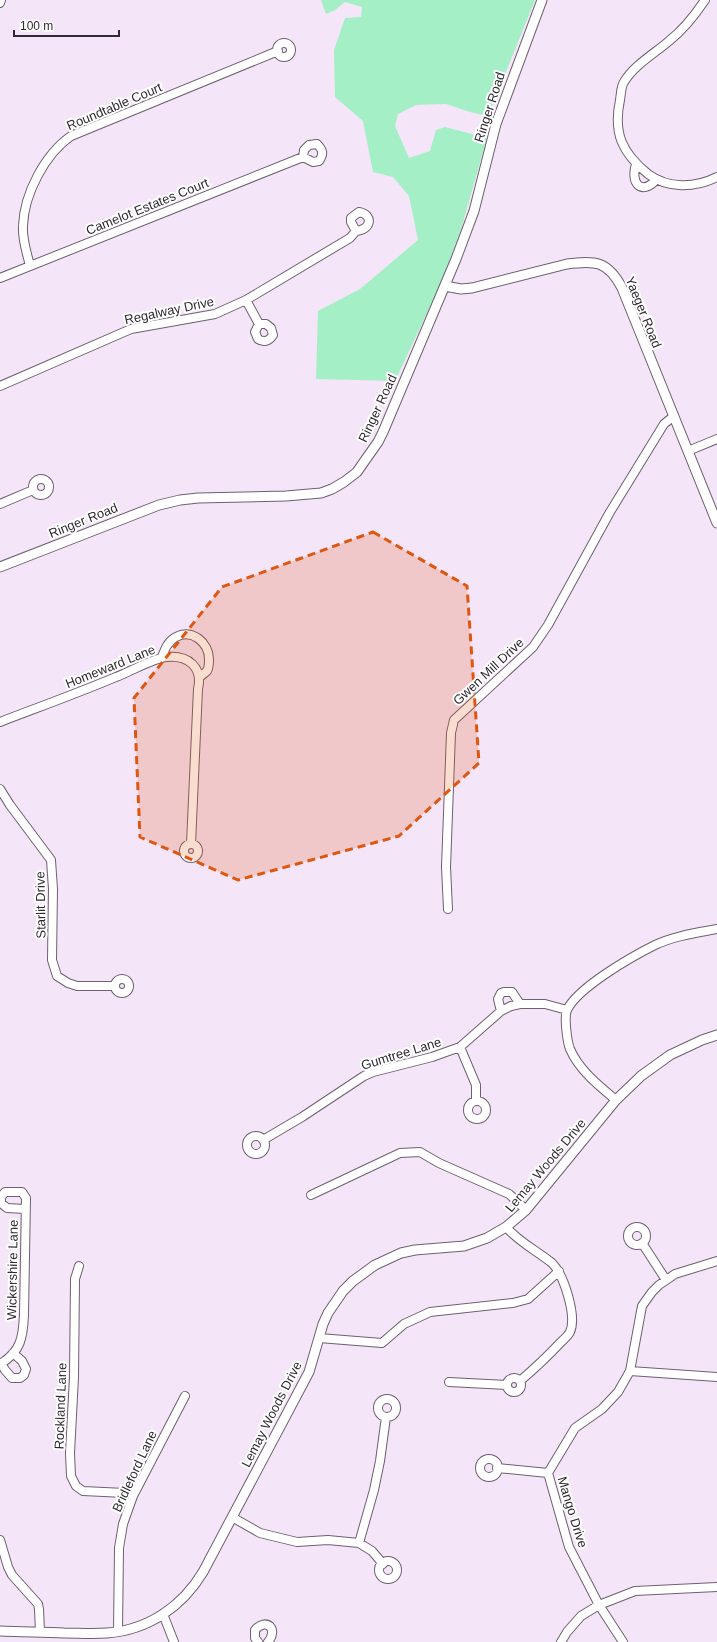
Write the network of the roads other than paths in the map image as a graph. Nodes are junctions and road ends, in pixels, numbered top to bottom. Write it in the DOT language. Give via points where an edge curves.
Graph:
graph roads {
  1 [pos="1,0"];
  2 [pos="542,0"];
  3 [pos="705,0"];
  4 [pos="0,3"];
  5 [pos="278,51"];
  6 [pos="303,157"];
  7 [pos="636,164"];
  8 [pos="717,177"];
  9 [pos="656,180"];
  10 [pos="356,231"];
  11 [pos="30,266"];
  12 [pos="0,278"];
  13 [pos="445,286"];
  14 [pos="246,300"];
  15 [pos="259,324"];
  16 [pos="0,386"];
  17 [pos="674,416"];
  18 [pos="717,439"];
  19 [pos="688,451"];
  20 [pos="33,490"];
  21 [pos="0,504"];
  22 [pos="714,510"];
  23 [pos="717,523"];
  24 [pos="0,567"];
  25 [pos="162,657"];
  26 [pos="200,677"];
  27 [pos="0,722"];
  28 [pos="0,789"];
  29 [pos="191,844"];
  30 [pos="448,909"];
  31 [pos="717,929"];
  32 [pos="115,986"];
  33 [pos="520,1004"];
  34 [pos="567,1010"];
  35 [pos="501,1011"];
  36 [pos="717,1035"];
  37 [pos="460,1047"];
  38 [pos="616,1100"];
  39 [pos="476,1101"];
  40 [pos="263,1140"];
  41 [pos="311,1195"];
  42 [pos="25,1209"];
  43 [pos="526,1210"];
  44 [pos="506,1227"];
  45 [pos="642,1243"];
  46 [pos="717,1261"];
  47 [pos="79,1266"];
  48 [pos="559,1271"];
  49 [pos="666,1280"];
  50 [pos="319,1338"];
  51 [pos="13,1353"];
  52 [pos="0,1364"];
  53 [pos="630,1371"];
  54 [pos="717,1377"];
  55 [pos="449,1382"];
  56 [pos="185,1396"];
  57 [pos="386,1417"];
  58 [pos="498,1468"];
  59 [pos="548,1472"];
  60 [pos="132,1496"];
  61 [pos="232,1517"];
  62 [pos="0,1540"];
  63 [pos="360,1543"];
  64 [pos="383,1564"];
  65 [pos="717,1587"];
  66 [pos="599,1605"];
  67 [pos="163,1614"];
  68 [pos="0,1631"];
  69 [pos="118,1631"];
  70 [pos="40,1632"];
  71 [pos="174,1642"];
  72 [pos="258,1642"];
  73 [pos="268,1642"];
  74 [pos="561,1642"];
  75 [pos="624,1642"];
  1 -- 4 [label="street"];
  2 -- 13 [label="street, Ringer Road" via="500,111 469,226"];
  3 -- 7 [label="street" via="670,40 640,64 623,82 617,113 618,127 622,144"];
  5 -- 11 [label="street, Roundtable Court" via="64,141 49,157 26,202 23,240"];
  6 -- 11 [label="street, Camelot Estates Court"];
  7 -- 9 [label="street"];
  7 -- 9 [label="street" via="634,181 639,186 644,187"];
  8 -- 9 [label="street" via="685,186"];
  10 -- 14 [label="street, Regalway Drive" via="350,238"];
  11 -- 12 [label="street, Camelot Estates Court"];
  13 -- 17 [label="street, Yaeger Road" via="472,288 582,262 605,266 622,288"];
  13 -- 24 [label="street, Ringer Road" via="378,442 356,472 344,482 332,489 314,494 198,498 170,502 130,515"];
  14 -- 15 [label="street"];
  14 -- 16 [label="street, Regalway Drive" via="215,314 131,329"];
  17 -- 19 [label="street, Yaeger Road"];
  17 -- 30 [label="street, Gwen Mill Drive" via="664,424 610,512 548,624 532,647 454,720 451,733 447,851"];
  18 -- 19 [label="street"];
  19 -- 22 [label="street, Yaeger Road"];
  20 -- 21 [label="street"];
  22 -- 23 [label="street, Yaeger Road"];
  25 -- 26 [label="street, Homeward Lane" via="175,656 190,661"];
  25 -- 26 [label="street" via="165,648 176,636 184,635 201,640 206,645 209,663 208,670"];
  25 -- 27 [label="street, Homeward Lane"];
  26 -- 29 [label="street"];
  28 -- 32 [label="street, Starlit Drive" via="51,860 54,889 52,960 57,976 68,984 77,986"];
  31 -- 34 [label="street" via="689,934 656,945 600,979 577,996"];
  33 -- 34 [label="street, Gumtree Lane" via="545,1004"];
  33 -- 35 [label="street, Gumtree Lane"];
  33 -- 35 [label="street" via="512,992 501,993 498,999"];
  34 -- 38 [label="street" via="570,1050 592,1079"];
  35 -- 37 [label="street, Gumtree Lane"];
  36 -- 38 [label="street, Lemay Woods Drive" via="670,1055 641,1076"];
  37 -- 39 [label="street" via="476,1085"];
  37 -- 40 [label="street, Gumtree Lane" via="364,1076"];
  38 -- 43 [label="street, Lemay Woods Drive"];
  41 -- 43 [label="street" via="400,1153 420,1152 509,1194"];
  42 -- 51 [label="street, Wickershire Lane" via="23,1334"];
  43 -- 44 [label="street, Lemay Woods Drive"];
  44 -- 48 [label="street"];
  44 -- 50 [label="street, Lemay Woods Drive" via="487,1238 464,1246 408,1252 363,1272 343,1291 328,1313"];
  45 -- 49 [label="street"];
  46 -- 49 [label="street, Mango Drive" via="675,1274"];
  47 -- 60 [label="street, Rockland Lane" via="75,1279 70,1453 72,1476 74,1484 83,1491 124,1493"];
  48 -- 50 [label="street" via="528,1299 521,1302 430,1312 404,1324 382,1343"];
  48 -- 55 [label="street" via="569,1298 572,1325 570,1333 543,1362 520,1381 520,1388 515,1392 509,1390 507,1384"];
  49 -- 53 [label="street, Mango Drive" via="659,1284 642,1306"];
  50 -- 61 [label="street, Lemay Woods Drive" via="309,1372"];
  51 -- 52 [label="street, Wickershire Lane"];
  51 -- 52 [label="street, Wickershire Lane" via="26,1368 24,1375 12,1378"];
  53 -- 54 [label="street"];
  53 -- 59 [label="street, Mango Drive" via="611,1400 575,1428"];
  56 -- 60 [label="street, Bridleford Lane"];
  57 -- 63 [label="street" via="380,1461"];
  58 -- 59 [label="street"];
  59 -- 66 [label="street, Mango Drive" via="570,1547"];
  60 -- 69 [label="street, Bridleford Lane" via="118,1548"];
  61 -- 63 [label="street" via="260,1532 297,1542 328,1540"];
  61 -- 67 [label="street, Lemay Woods Drive" via="197,1582"];
  62 -- 70 [label="street" via="12,1575 38,1604"];
  63 -- 64 [label="street" via="372,1551"];
  65 -- 66 [label="street" via="635,1591"];
  66 -- 74 [label="street" via="581,1616"];
  66 -- 75 [label="street, Mango Drive"];
  67 -- 69 [label="street, Lemay Woods Drive" via="144,1624"];
  67 -- 71 [label="street"];
  68 -- 70 [label="street, Lemay Woods Drive"];
  69 -- 70 [label="street, Lemay Woods Drive"];
  72 -- 73 [label="street" via="254,1630 266,1624 273,1632"];
}
